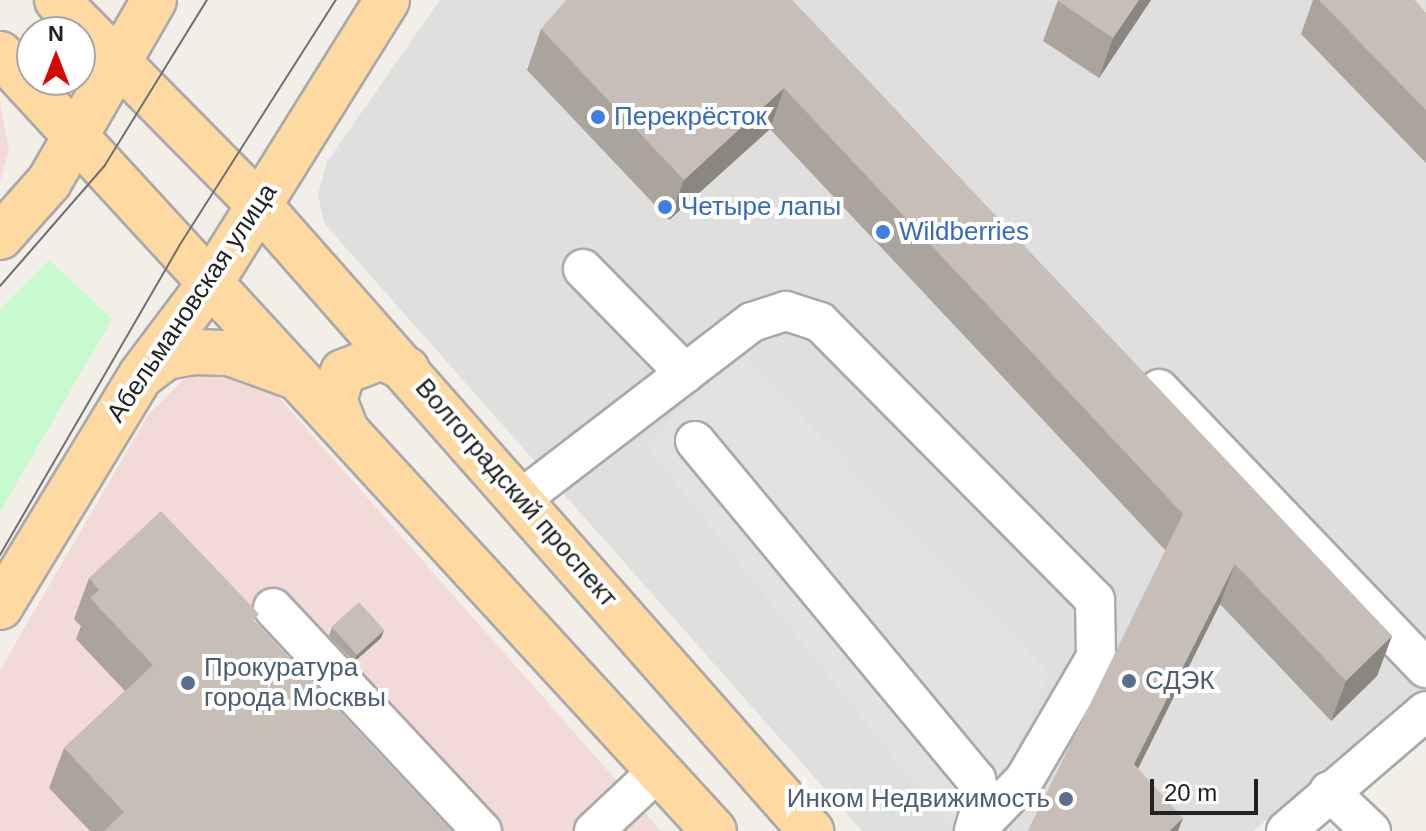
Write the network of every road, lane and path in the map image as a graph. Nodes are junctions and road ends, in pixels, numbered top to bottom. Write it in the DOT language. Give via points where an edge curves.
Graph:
graph roads {
  1 [pos="57,0"];
  2 [pos="154,0"];
  3 [pos="387,0"];
  4 [pos="0,54"];
  5 [pos="115,60"];
  6 [pos="75,133"];
  7 [pos="259,205"];
  8 [pos="0,237"];
  9 [pos="583,269"];
  10 [pos="211,282"];
  11 [pos="1135,365"];
  12 [pos="407,370"];
  13 [pos="685,373"];
  14 [pos="141,375"];
  15 [pos="303,381"];
  16 [pos="345,427"];
  17 [pos="695,441"];
  18 [pos="521,499"];
  19 [pos="0,607"];
  20 [pos="273,608"];
  21 [pos="1426,668"];
  22 [pos="1426,711"];
  23 [pos="659,770"];
  24 [pos="1329,791"];
  25 [pos="976,830"];
  26 [pos="482,831"];
  27 [pos="594,831"];
  28 [pos="714,831"];
  29 [pos="811,831"];
  30 [pos="1286,831"];
  31 [pos="1371,831"];
  1 -- 5 [label="main road, Волгоградский проспект"];
  2 -- 5 [label="main road"];
  3 -- 7 [label="main road, Абельмановская улица"];
  4 -- 6 [label="main road"];
  5 -- 6 [label="main road"];
  5 -- 7 [label="main road, Волгоградский проспект"];
  6 -- 8 [label="main road" via="49,182"];
  6 -- 10 [label="main road"];
  7 -- 10 [label="main road, Абельмановская улица"];
  7 -- 12 [label="main road, Волгоградский проспект"];
  9 -- 13 [label="street"];
  10 -- 14 [label="main road, Абельмановская улица"];
  10 -- 15 [label="main road"];
  11 -- 21 [label="street"];
  12 -- 16 [label="main road" via="382,357 343,372 334,400"];
  12 -- 18 [label="main road, Волгоградский проспект"];
  13 -- 18 [label="street"];
  13 -- 25 [label="street" via="752,322 786,311 820,322 1095,600 1096,657 1024,780"];
  14 -- 15 [label="main road" via="166,357 229,353"];
  14 -- 19 [label="main road, Абельмановская улица"];
  15 -- 16 [label="main road"];
  16 -- 23 [label="main road"];
  17 -- 25 [label="street" via="976,779"];
  18 -- 29 [label="main road, Волгоградский проспект"];
  20 -- 26 [label="street"];
  22 -- 24 [label="street"];
  23 -- 27 [label="street"];
  23 -- 28 [label="main road"];
  24 -- 30 [label="street"];
  24 -- 31 [label="street"];
}
